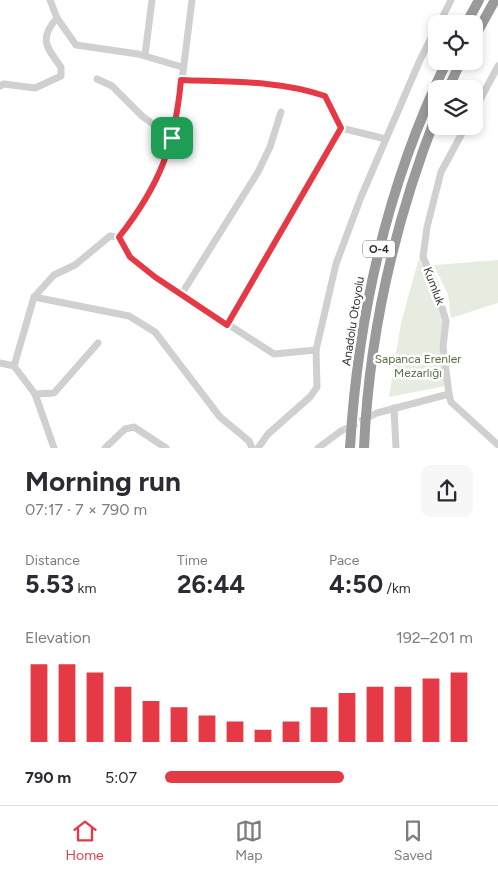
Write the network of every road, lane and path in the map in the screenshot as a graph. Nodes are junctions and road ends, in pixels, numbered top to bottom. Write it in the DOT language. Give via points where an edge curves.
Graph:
graph roads {
  1 [pos="50,0"];
  2 [pos="152,0"];
  3 [pos="192,0"];
  4 [pos="451,0"];
  5 [pos="479,0"];
  6 [pos="495,0"];
  7 [pos="443,15"];
  8 [pos="471,15"];
  9 [pos="58,18"];
  10 [pos="483,22"];
  11 [pos="428,46"];
  12 [pos="145,55"];
  13 [pos="498,66"];
  14 [pos="182,67"];
  15 [pos="443,70"];
  16 [pos="98,79"];
  17 [pos="181,80"];
  18 [pos="0,86"];
  19 [pos="483,94"];
  20 [pos="281,112"];
  21 [pos="341,128"];
  22 [pos="429,135"];
  23 [pos="461,135"];
  24 [pos="172,138"];
  25 [pos="386,139"];
  26 [pos="119,237"];
  27 [pos="181,294"];
  28 [pos="34,296"];
  29 [pos="227,325"];
  30 [pos="98,343"];
  31 [pos="316,350"];
  32 [pos="0,363"];
  33 [pos="14,366"];
  34 [pos="35,394"];
  35 [pos="449,394"];
  36 [pos="394,408"];
  37 [pos="377,412"];
  38 [pos="341,431"];
  39 [pos="498,446"];
  40 [pos="54,448"];
  41 [pos="105,448"];
  42 [pos="166,448"];
  43 [pos="252,448"];
  44 [pos="258,448"];
  45 [pos="318,448"];
  46 [pos="350,448"];
  47 [pos="364,448"];
  48 [pos="396,448"];
  1 -- 9 [label="street"];
  2 -- 12 [label="street"];
  3 -- 14 [label="street"];
  4 -- 7 [label="street"];
  5 -- 8 [label="highway"];
  6 -- 10 [label="highway"];
  9 -- 12 [label="street" via="76,45"];
  9 -- 18 [label="street" via="50,26 45,40 49,52 62,67 61,76 35,88"];
  11 -- 25 [label="street"];
  12 -- 14 [label="street"];
  13 -- 19 [label="street"];
  14 -- 17 [label="street"];
  15 -- 46 [label="highway, Anadolu Otoyolu / O-4" via="408,151 384,230 365,315"];
  16 -- 24 [label="street" via="112,86 142,116"];
  17 -- 21 [label="street" via="243,82 306,90 325,96"];
  17 -- 24 [label="street"];
  20 -- 27 [label="street" via="258,172"];
  21 -- 25 [label="street"];
  21 -- 29 [label="street"];
  22 -- 47 [label="highway, Anadolu Otoyolu / O-4" via="407,195 386,276 371,364"];
  23 -- 35 [label="street, Kumluk" via="442,172 427,226 423,257 446,321 444,348"];
  24 -- 26 [label="street" via="158,179"];
  25 -- 31 [label="street" via="336,264"];
  26 -- 27 [label="street" via="130,257"];
  26 -- 28 [label="street" via="110,236 54,276"];
  27 -- 29 [label="street"];
  28 -- 33 [label="street"];
  28 -- 43 [label="street" via="129,316 155,332 220,417 249,441"];
  29 -- 31 [label="street" via="274,354"];
  30 -- 34 [label="street" via="54,393"];
  31 -- 44 [label="street" via="317,387 268,434"];
  32 -- 33 [label="street"];
  33 -- 34 [label="street"];
  34 -- 40 [label="street"];
  35 -- 36 [label="street"];
  35 -- 39 [label="street" via="451,402"];
  36 -- 37 [label="street"];
  36 -- 48 [label="street"];
  38 -- 45 [label="street"];
  41 -- 42 [label="street" via="125,429 134,427"];
}
